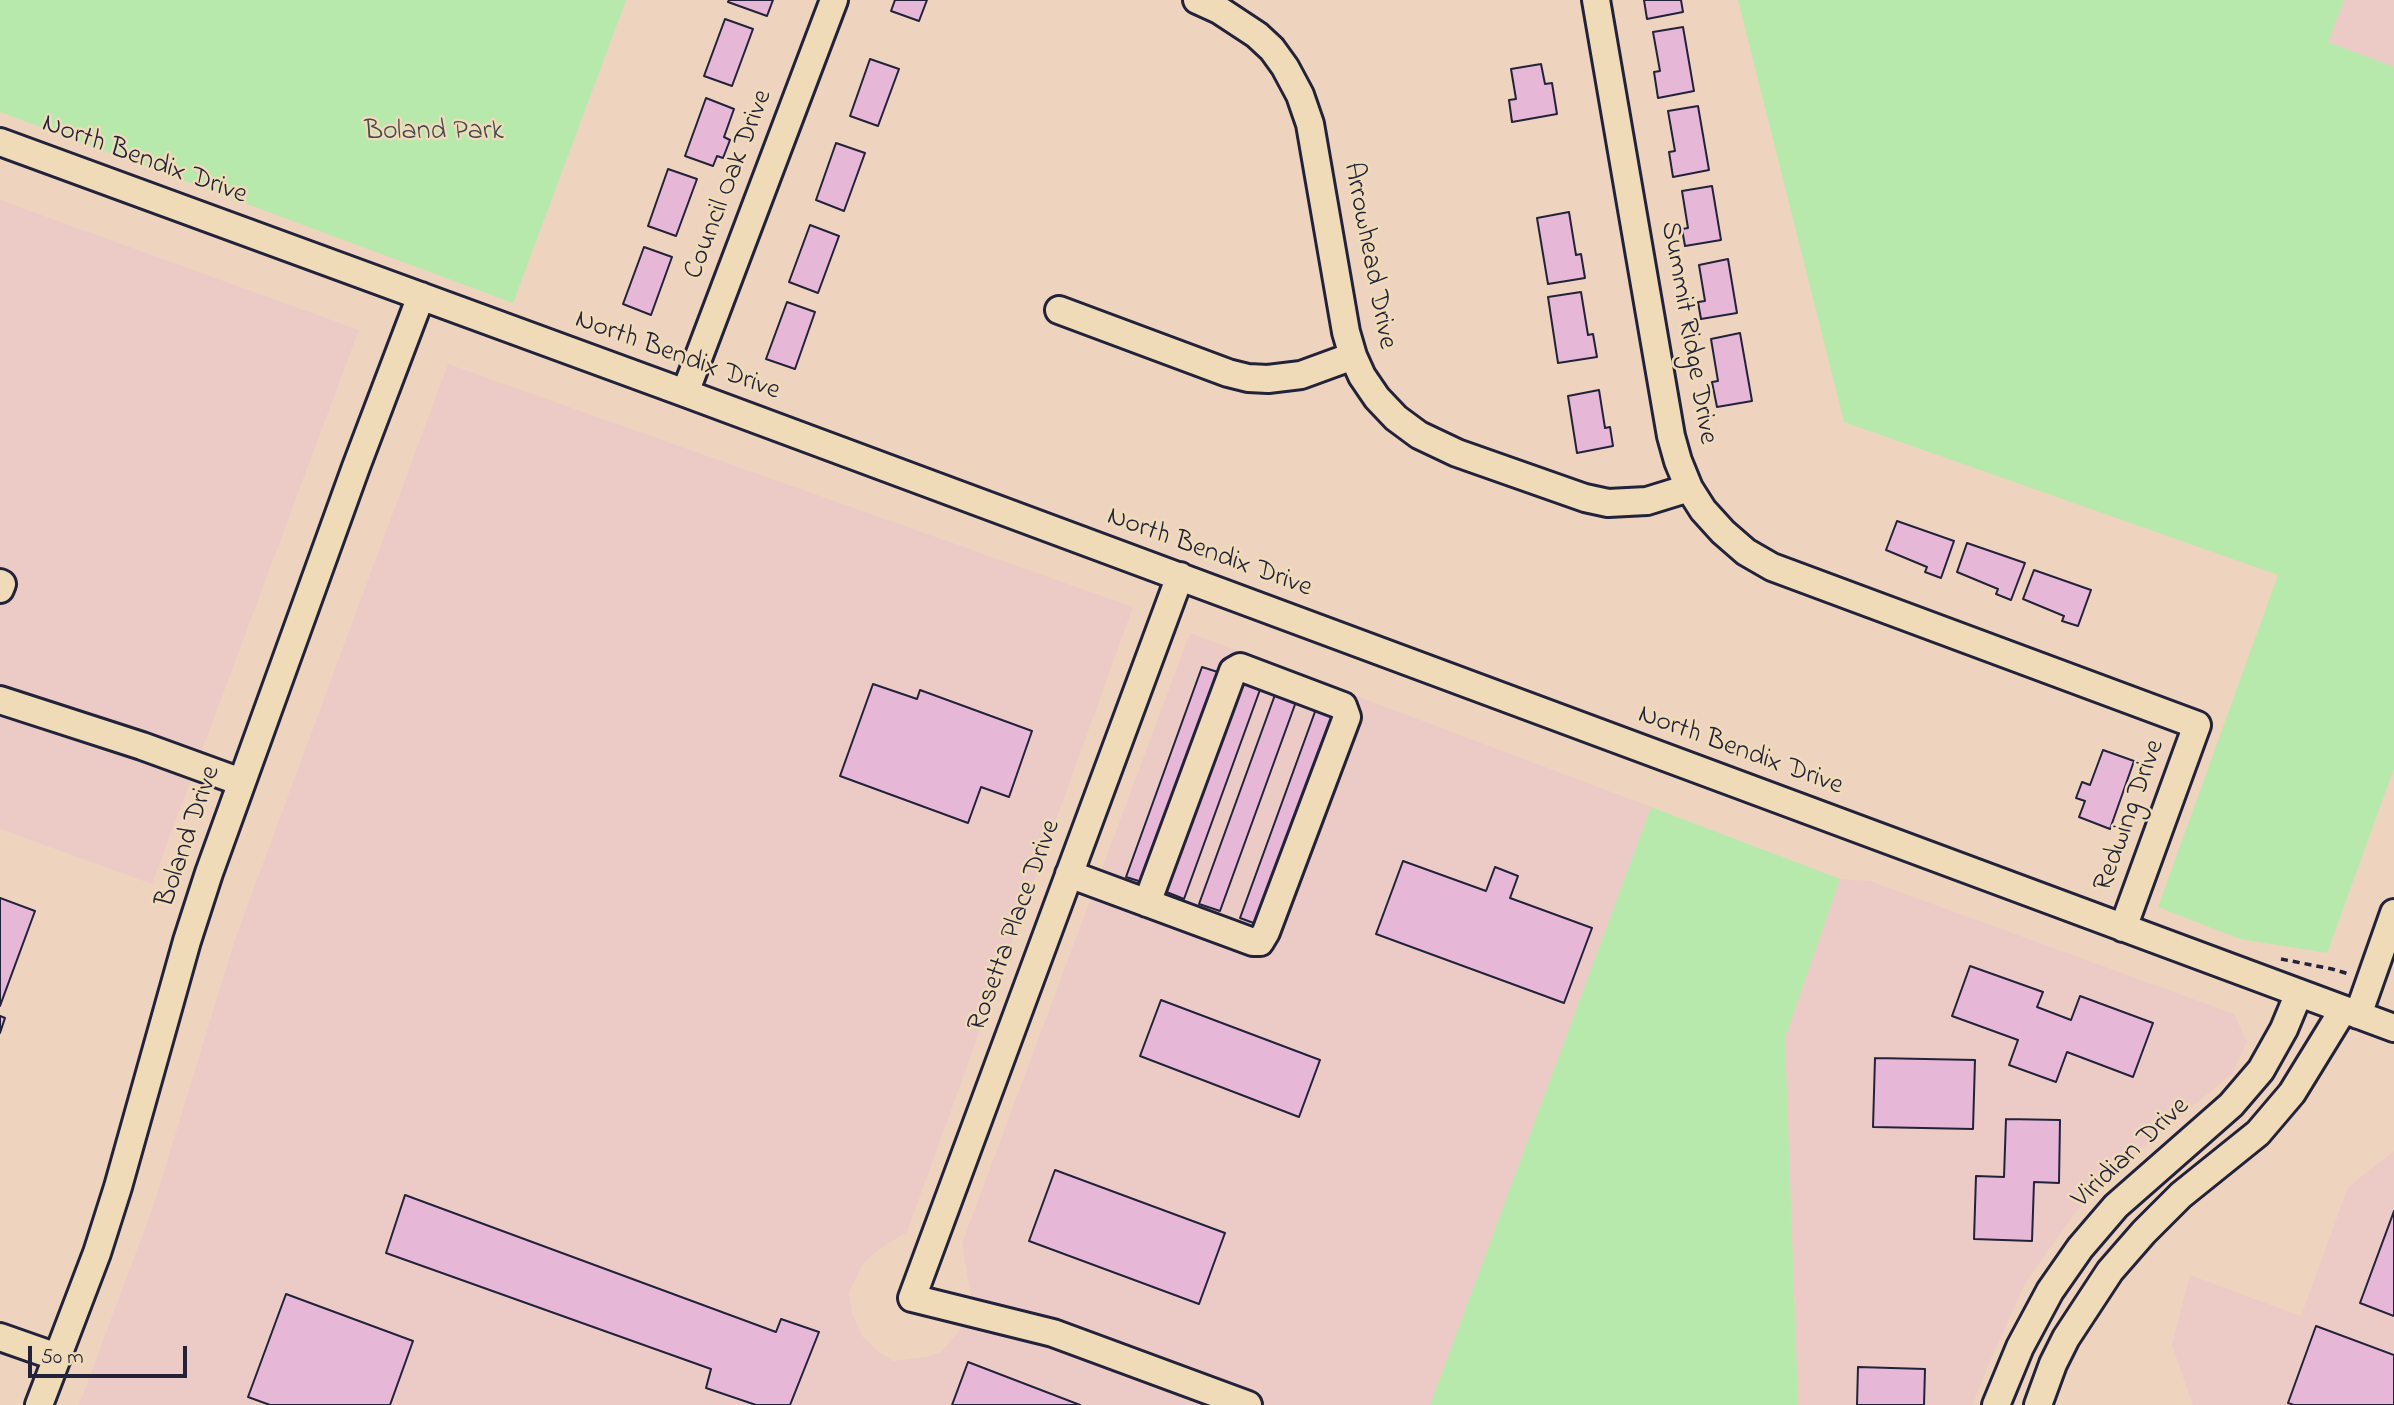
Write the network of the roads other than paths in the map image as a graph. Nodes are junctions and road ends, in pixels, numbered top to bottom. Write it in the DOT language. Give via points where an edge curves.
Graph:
graph roads {
  1 [pos="834,0"];
  2 [pos="1197,0"];
  3 [pos="1596,0"];
  4 [pos="0,142"];
  5 [pos="421,296"];
  6 [pos="1059,310"];
  7 [pos="1353,356"];
  8 [pos="685,393"];
  9 [pos="1689,488"];
  10 [pos="1180,576"];
  11 [pos="0,583"];
  12 [pos="0,589"];
  13 [pos="0,700"];
  14 [pos="2197,725"];
  15 [pos="241,782"];
  16 [pos="1069,874"];
  17 [pos="1147,902"];
  18 [pos="2394,913"];
  19 [pos="2123,928"];
  20 [pos="2299,993"];
  21 [pos="2351,1012"];
  22 [pos="2394,1028"];
  23 [pos="2159,1167"];
  24 [pos="2180,1195"];
  25 [pos="2034,1323"];
  26 [pos="0,1337"];
  27 [pos="2066,1338"];
  28 [pos="57,1357"];
  29 [pos="39,1405"];
  30 [pos="1248,1405"];
  31 [pos="1996,1405"];
  32 [pos="2038,1405"];
  1 -- 8 [label="street, Council Oak Drive"];
  2 -- 7 [label="street, Arrowhead Drive" via="1264,42 1300,95 1310,124"];
  3 -- 9 [label="street, Summit Ridge Drive" via="1671,436"];
  4 -- 5 [label="street, North Bendix Drive"];
  5 -- 8 [label="street, North Bendix Drive"];
  5 -- 15 [label="street, Boland Drive"];
  6 -- 7 [label="street" via="1248,377 1301,375"];
  7 -- 9 [label="street, Arrowhead Drive" via="1377,398 1396,418 1457,453 1608,503 1647,501"];
  8 -- 10 [label="street, North Bendix Drive"];
  9 -- 14 [label="street, Summit Ridge Drive" via="1723,532 1772,567"];
  10 -- 16 [label="street, Rosetta Place Drive"];
  10 -- 19 [label="street, North Bendix Drive"];
  11 -- 12 [label="street"];
  13 -- 15 [label="street"];
  14 -- 19 [label="street, Redwing Drive"];
  15 -- 28 [label="street, Boland Drive" via="187,941 97,1254"];
  16 -- 17 [label="street"];
  16 -- 30 [label="street, Rosetta Place Drive" via="912,1298 1053,1333"];
  17 -- 17 [label="street" via="1260,942 1347,717 1343,706 1240,667 1233,671"];
  18 -- 21 [label="street"];
  19 -- 20 [label="street, North Bendix Drive"];
  20 -- 21 [label="street, North Bendix Drive"];
  20 -- 23 [label="street, Viridian Drive" via="2261,1070 2231,1105"];
  21 -- 22 [label="street, North Bendix Drive"];
  21 -- 24 [label="street" via="2258,1133"];
  23 -- 24 [label="street"];
  23 -- 25 [label="street, Viridian Drive" via="2116,1206 2080,1248"];
  24 -- 27 [label="street" via="2110,1271"];
  25 -- 27 [label="street"];
  25 -- 31 [label="street, Viridian Drive"];
  26 -- 28 [label="street"];
  27 -- 32 [label="street"];
  28 -- 29 [label="street, Boland Drive"];
}
